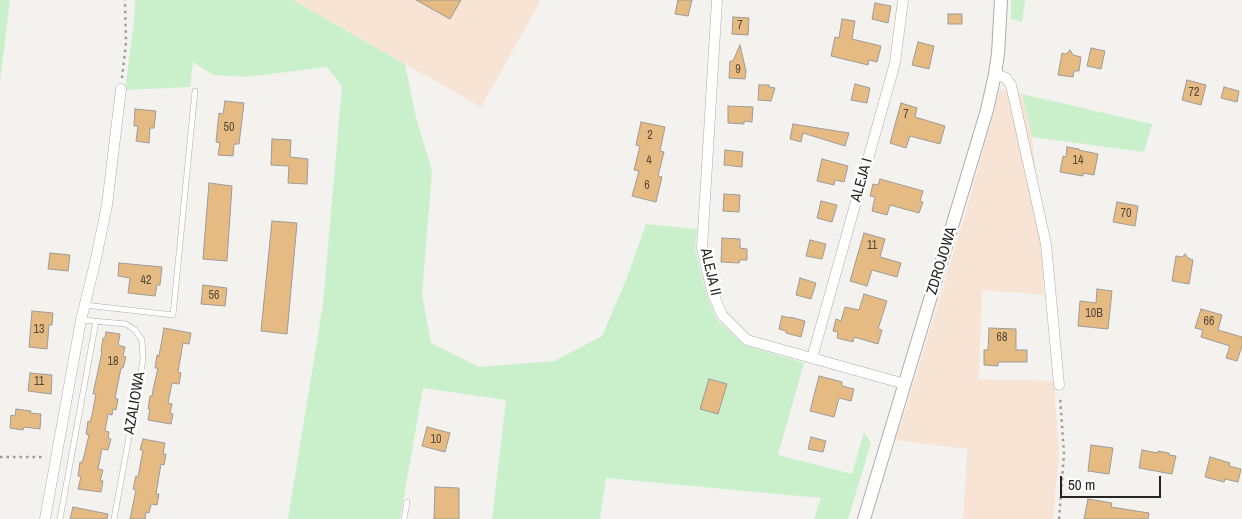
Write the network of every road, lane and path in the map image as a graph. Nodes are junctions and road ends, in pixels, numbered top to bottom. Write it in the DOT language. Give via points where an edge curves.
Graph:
graph roads {
  1 [pos="125,0"];
  2 [pos="717,0"];
  3 [pos="903,0"];
  4 [pos="1001,0"];
  5 [pos="995,74"];
  6 [pos="121,89"];
  7 [pos="194,91"];
  8 [pos="85,305"];
  9 [pos="81,320"];
  10 [pos="96,322"];
  11 [pos="812,358"];
  12 [pos="905,384"];
  13 [pos="1059,385"];
  14 [pos="0,457"];
  15 [pos="57,457"];
  16 [pos="407,502"];
  17 [pos="45,519"];
  18 [pos="60,519"];
  19 [pos="114,519"];
  20 [pos="404,519"];
  21 [pos="864,519"];
  22 [pos="1059,519"];
  1 -- 6 [label="path" via="126,43"];
  2 -- 11 [label="street, ALEJA II" via="702,248 712,291 722,315 747,340"];
  3 -- 11 [label="street, ALEJA I" via="895,63"];
  4 -- 5 [label="street, ZDROJOWA"];
  5 -- 12 [label="street, ZDROJOWA" via="978,142"];
  5 -- 13 [label="street" via="1006,78 1011,85 1046,244"];
  6 -- 8 [label="street" via="107,205"];
  7 -- 8 [label="lane" via="173,315"];
  8 -- 9 [label="street"];
  9 -- 10 [label="lane, AZALIOWA"];
  9 -- 15 [label="street"];
  10 -- 18 [label="lane"];
  10 -- 19 [label="lane, AZALIOWA" via="126,324 142,340 143,350"];
  11 -- 12 [label="street, ALEJA II"];
  12 -- 21 [label="street, ZDROJOWA"];
  13 -- 22 [label="path" via="1064,454"];
  14 -- 15 [label="path"];
  15 -- 17 [label="street"];
  16 -- 20 [label="lane"];
}
